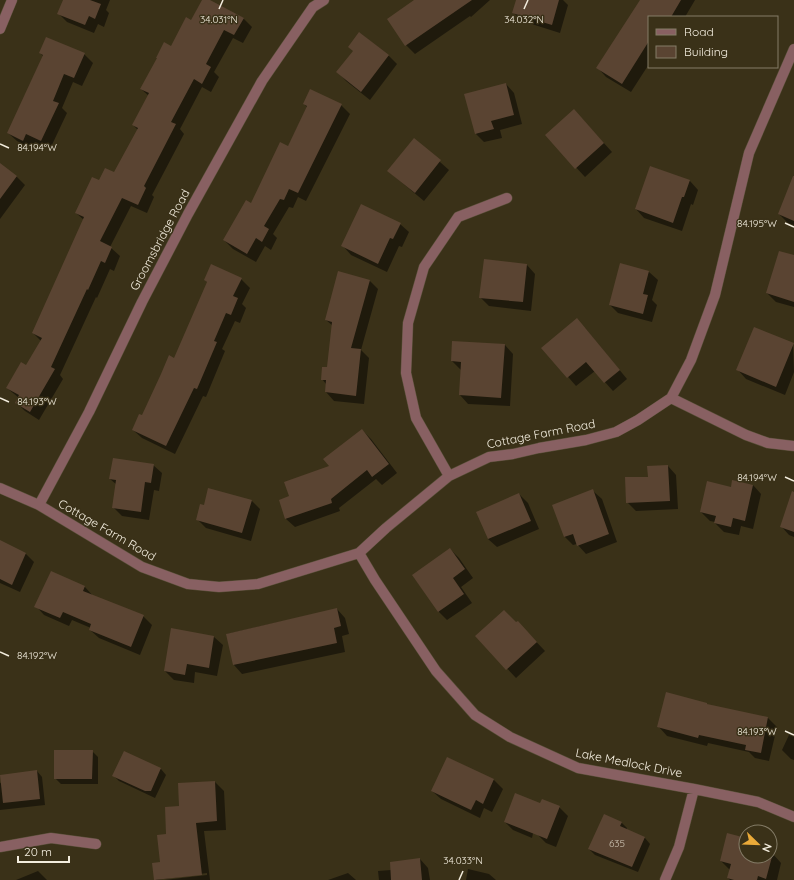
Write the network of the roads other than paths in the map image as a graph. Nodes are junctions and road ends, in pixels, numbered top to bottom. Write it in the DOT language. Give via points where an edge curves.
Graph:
graph roads {
  1 [pos="12,0"];
  2 [pos="324,0"];
  3 [pos="0,29"];
  4 [pos="794,49"];
  5 [pos="507,198"];
  6 [pos="671,398"];
  7 [pos="794,446"];
  8 [pos="449,476"];
  9 [pos="0,488"];
  10 [pos="39,505"];
  11 [pos="359,553"];
  12 [pos="694,789"];
  13 [pos="794,817"];
  14 [pos="96,844"];
  15 [pos="0,847"];
  16 [pos="665,880"];
  1 -- 3 [label="street"];
  2 -- 10 [label="street, Groomsbridge Road" via="313,7 262,81 184,221 89,412"];
  4 -- 6 [label="street, Cottage Farm Road" via="749,153 715,295 691,360"];
  5 -- 8 [label="street" via="458,217 424,267 408,323 406,373 416,418"];
  6 -- 7 [label="street" via="746,435 768,443"];
  6 -- 8 [label="street, Cottage Farm Road" via="616,432 586,440 489,457"];
  8 -- 11 [label="street, Cottage Farm Road"];
  9 -- 10 [label="street, Cottage Farm Road"];
  10 -- 11 [label="street, Cottage Farm Road" via="142,567 188,584 219,587 258,584"];
  11 -- 12 [label="street, Lake Medlock Drive" via="436,671 475,715 510,737 578,768"];
  12 -- 13 [label="street, Lake Medlock Drive" via="758,802"];
  12 -- 16 [label="street" via="679,847"];
  14 -- 15 [label="street" via="51,838"];
}
